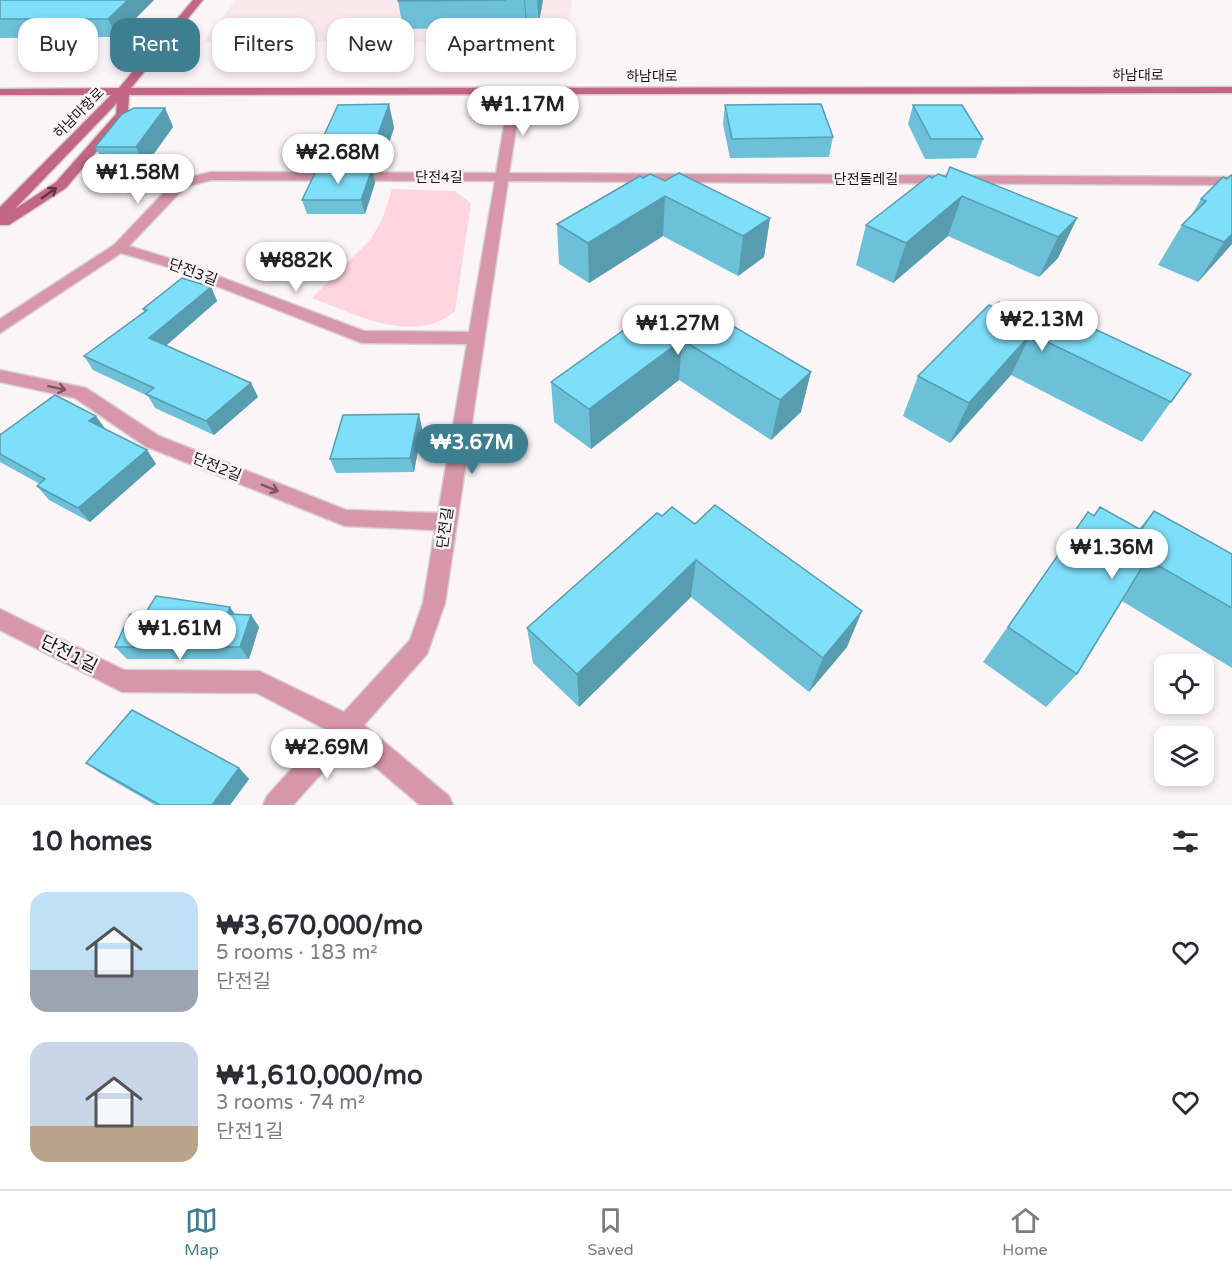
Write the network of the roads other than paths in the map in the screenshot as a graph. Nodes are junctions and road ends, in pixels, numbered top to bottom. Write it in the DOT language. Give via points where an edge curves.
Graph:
graph roads {
  1 [pos="198,0"];
  2 [pos="1232,90"];
  3 [pos="516,91"];
  4 [pos="0,92"];
  5 [pos="123,92"];
  6 [pos="501,177"];
  7 [pos="1232,181"];
  8 [pos="0,215"];
  9 [pos="0,224"];
  10 [pos="118,248"];
  11 [pos="0,327"];
  12 [pos="475,338"];
  13 [pos="0,376"];
  14 [pos="445,522"];
  15 [pos="0,619"];
  16 [pos="345,726"];
  17 [pos="276,805"];
  18 [pos="440,805"];
  1 -- 5 [label="main road"];
  2 -- 3 [label="main road, 하남대로"];
  3 -- 5 [label="main road, 하남대로"];
  3 -- 6 [label="street, 단전길"];
  4 -- 5 [label="main road, 하남대로"];
  5 -- 8 [label="main road, 하남마항로"];
  9 -- 5 [label="main road, 하남마항로, one-way" via="61,185 122,114"];
  6 -- 7 [label="street, 단전둘레길"];
  6 -- 10 [label="street, 단전4길" via="211,176 180,184"];
  6 -- 12 [label="street, 단전길"];
  10 -- 11 [label="street"];
  10 -- 12 [label="street, 단전3길" via="173,264 362,337"];
  12 -- 14 [label="street, 단전길"];
  13 -- 14 [label="street, 단전2길, one-way" via="80,393 152,441 345,518"];
  14 -- 16 [label="street, 단전길" via="434,603 419,646"];
  15 -- 16 [label="street, 단전1길" via="122,681 259,682"];
  16 -- 17 [label="street, 단전길"];
  16 -- 18 [label="street, 단전1길"];
}
